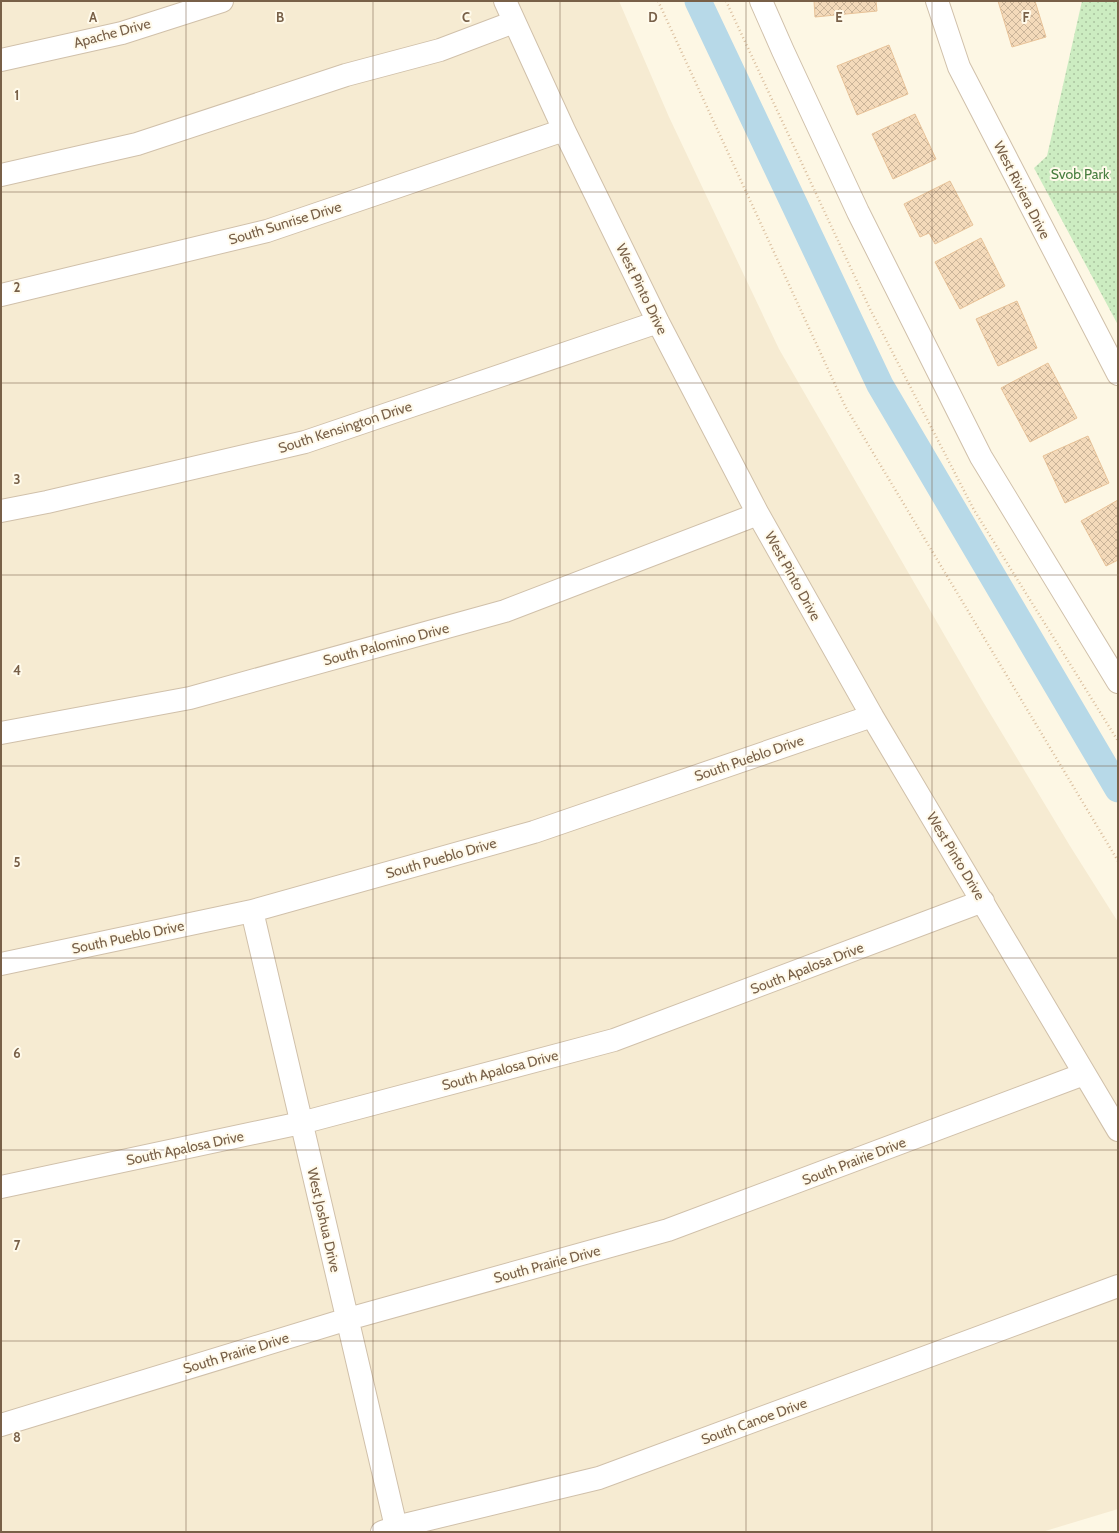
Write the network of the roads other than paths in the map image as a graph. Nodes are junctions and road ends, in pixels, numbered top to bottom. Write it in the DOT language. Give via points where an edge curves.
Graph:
graph roads {
  1 [pos="222,1"];
  2 [pos="505,1"];
  3 [pos="761,1"];
  4 [pos="937,1"];
  5 [pos="514,22"];
  6 [pos="1,60"];
  7 [pos="564,130"];
  8 [pos="1,175"];
  9 [pos="1,295"];
  10 [pos="658,322"];
  11 [pos="1118,374"];
  12 [pos="1,511"];
  13 [pos="758,514"];
  14 [pos="1118,682"];
  15 [pos="872,716"];
  16 [pos="1,733"];
  17 [pos="983,901"];
  18 [pos="252,912"];
  19 [pos="1,964"];
  20 [pos="1084,1074"];
  21 [pos="301,1123"];
  22 [pos="1118,1130"];
  23 [pos="1,1187"];
  24 [pos="1118,1286"];
  25 [pos="348,1319"];
  26 [pos="1,1425"];
  27 [pos="389,1530"];
  1 -- 6 [label="street, Apache Drive" via="122,32"];
  2 -- 5 [label="street, West Pinto Drive"];
  3 -- 14 [label="street" via="858,212 981,457"];
  4 -- 11 [label="street, West Riviera Drive" via="959,68"];
  5 -- 7 [label="street, West Pinto Drive"];
  5 -- 8 [label="street" via="440,50 346,75 137,144"];
  7 -- 9 [label="street, South Sunrise Drive" via="267,231"];
  7 -- 10 [label="street, West Pinto Drive"];
  10 -- 12 [label="street, South Kensington Drive" via="305,442"];
  10 -- 13 [label="street, West Pinto Drive"];
  13 -- 15 [label="street, West Pinto Drive"];
  13 -- 16 [label="street, South Palomino Drive" via="505,611 190,698"];
  15 -- 17 [label="street, West Pinto Drive"];
  15 -- 18 [label="street, South Pueblo Drive" via="534,832"];
  17 -- 20 [label="street, West Pinto Drive"];
  17 -- 21 [label="street, South Apalosa Drive" via="614,1040"];
  18 -- 19 [label="street, South Pueblo Drive"];
  18 -- 21 [label="street, West Joshua Drive"];
  20 -- 22 [label="street, West Pinto Drive"];
  20 -- 25 [label="street, South Prairie Drive" via="668,1230"];
  21 -- 23 [label="street, South Apalosa Drive"];
  21 -- 25 [label="street, West Joshua Drive"];
  24 -- 27 [label="street, South Canoe Drive" via="599,1478"];
  25 -- 26 [label="street, South Prairie Drive"];
  25 -- 27 [label="street, West Joshua Drive"];
}
